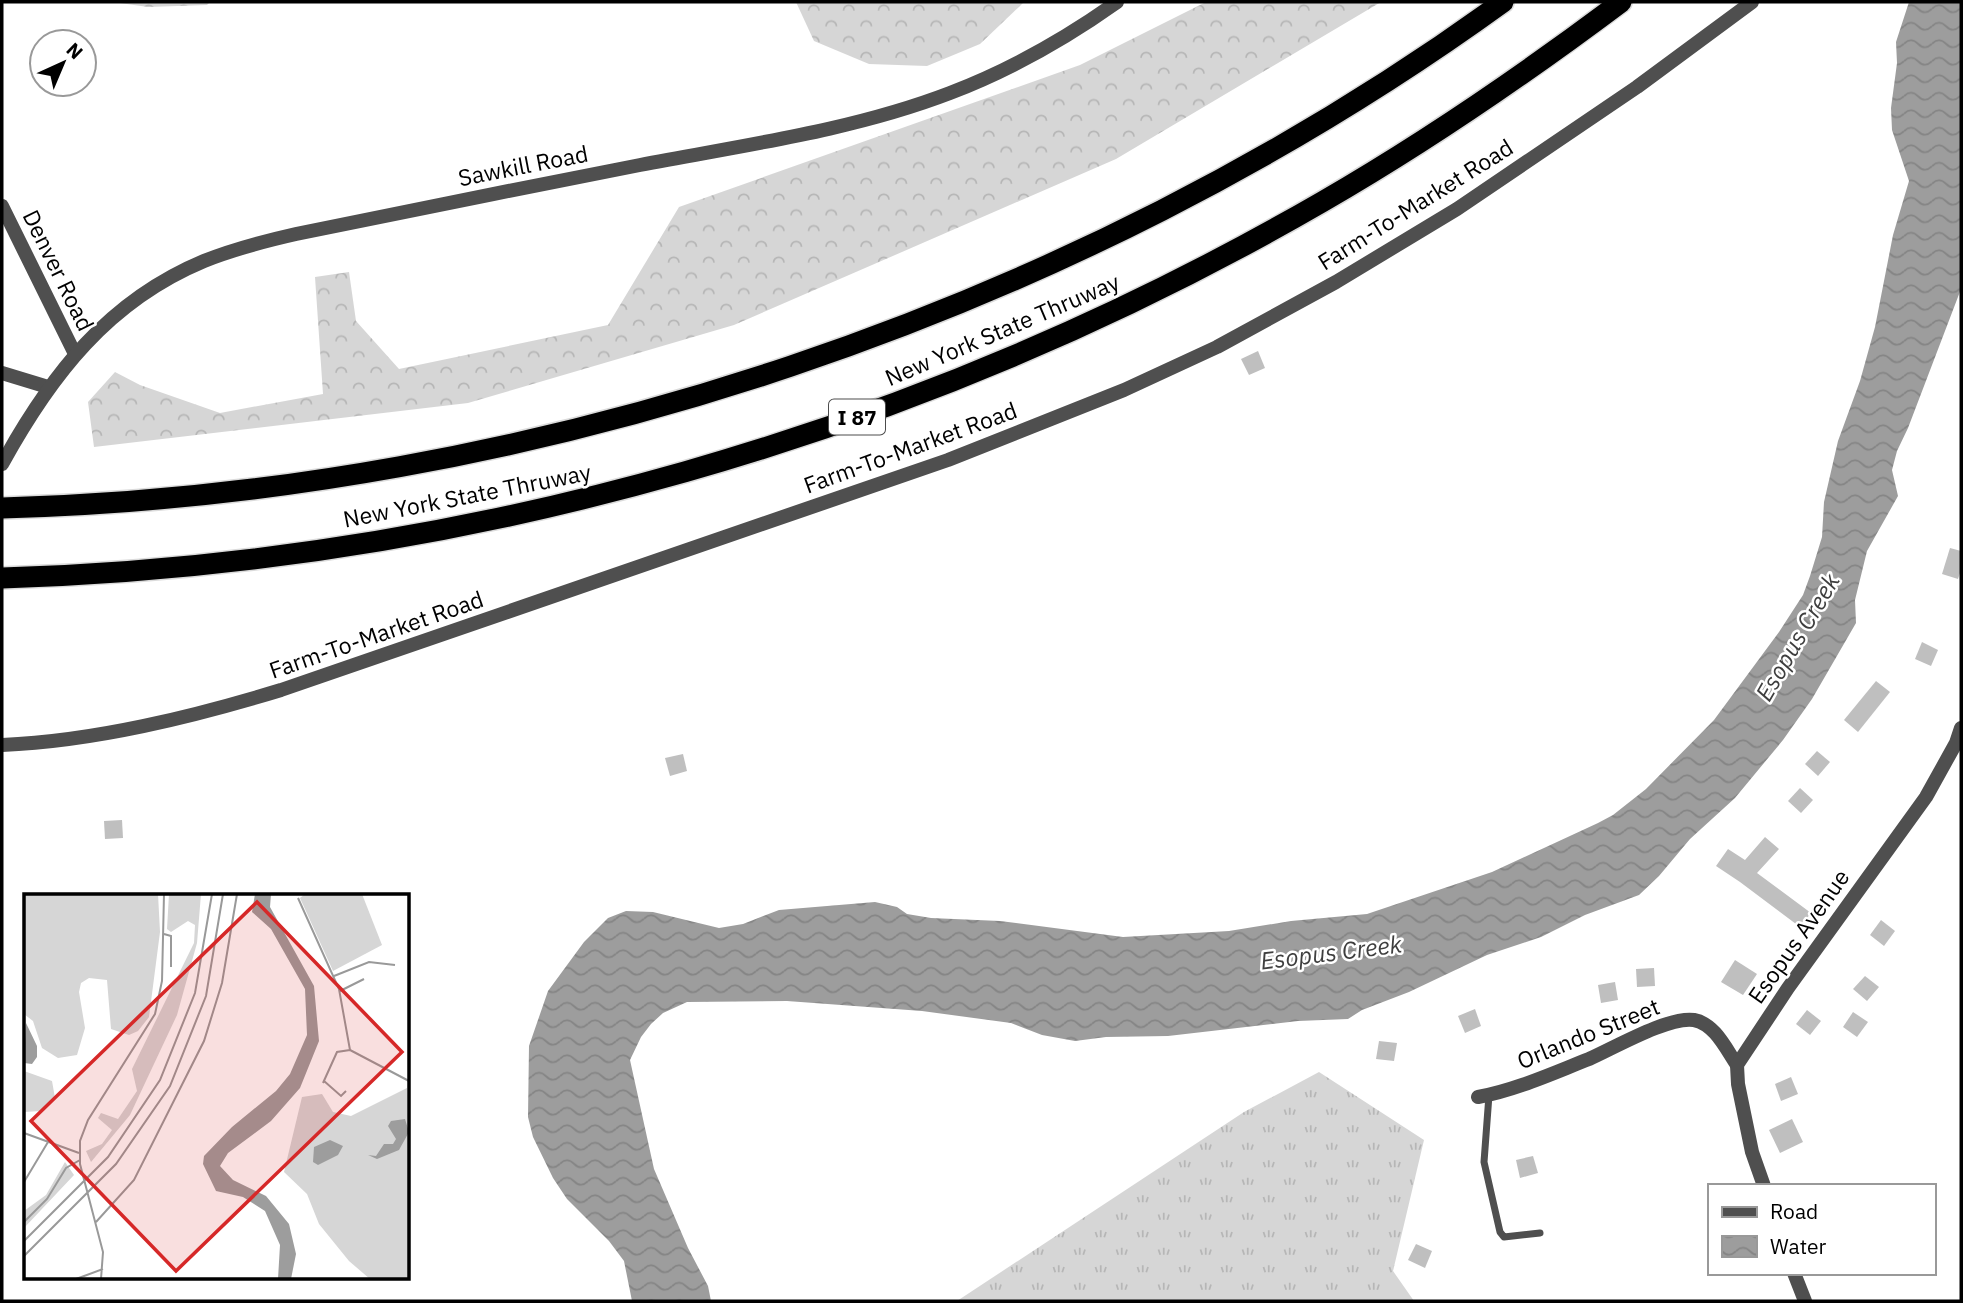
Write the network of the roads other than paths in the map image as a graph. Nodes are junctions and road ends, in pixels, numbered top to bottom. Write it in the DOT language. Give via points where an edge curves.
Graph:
graph roads {
  1 [pos="1117,2"];
  2 [pos="1503,2"];
  3 [pos="1621,2"];
  4 [pos="1752,2"];
  5 [pos="2,206"];
  6 [pos="75,354"];
  7 [pos="2,373"];
  8 [pos="48,387"];
  9 [pos="4,459"];
  10 [pos="2,508"];
  11 [pos="2,578"];
  12 [pos="1961,728"];
  13 [pos="2,745"];
  14 [pos="1955,759"];
  15 [pos="1737,1065"];
  16 [pos="1483,1096"];
  17 [pos="1763,1184"];
  18 [pos="1540,1233"];
  19 [pos="1795,1275"];
  20 [pos="1805,1301"];
  1 -- 6 [label="street, Sawkill Road" via="1059,41 1009,67 873,117 231,251 148,290"];
  2 -- 10 [label="highway, New York State Thruway" via="1340,110 1188,196 974,296 777,370 530,439 359,473 186,496"];
  3 -- 11 [label="highway, New York State Thruway / I 87" via="1428,138 1220,259 1047,342 834,426 604,494 405,536 193,566"];
  4 -- 13 [label="street, Farm-To-Market Road" via="1637,87 1457,209 1336,282 1124,390 948,460 281,690 149,725"];
  5 -- 6 [label="street, Denver Road"];
  6 -- 8 [label="street, Sawkill Road"];
  7 -- 8 [label="street"];
  8 -- 9 [label="street, Sawkill Road"];
  12 -- 14 [label="street, Esopus Avenue"];
  14 -- 15 [label="street, Esopus Avenue" via="1787,988"];
  15 -- 16 [label="street, Orlando Street" via="1717,1035 1703,1024 1672,1022 1591,1058"];
  15 -- 17 [label="street" via="1752,1152"];
  16 -- 18 [label="lane" via="1484,1162 1500,1232 1504,1237"];
  19 -- 20 [label="street"];
}
